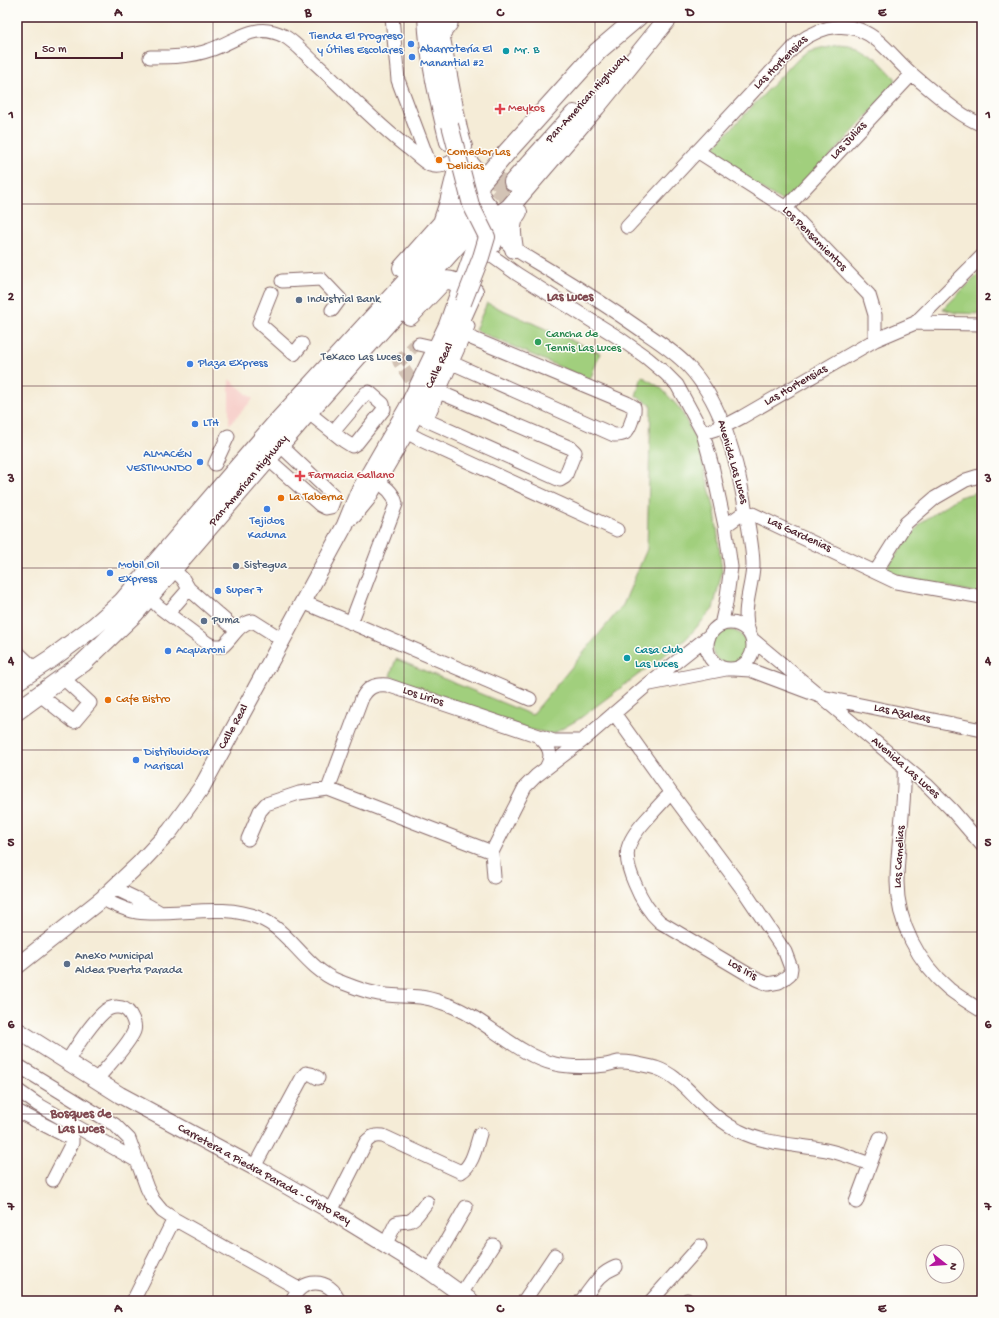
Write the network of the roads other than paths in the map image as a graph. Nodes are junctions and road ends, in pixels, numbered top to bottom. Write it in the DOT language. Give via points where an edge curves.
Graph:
graph roads {
  1 [pos="392,17"];
  2 [pos="426,17"];
  3 [pos="432,17"];
  4 [pos="438,17"];
  5 [pos="451,17"];
  6 [pos="639,17"];
  7 [pos="662,17"];
  8 [pos="669,17"];
  9 [pos="442,36"];
  10 [pos="150,57"];
  11 [pos="912,74"];
  12 [pos="596,107"];
  13 [pos="982,125"];
  14 [pos="696,151"];
  15 [pos="430,165"];
  16 [pos="459,166"];
  17 [pos="487,175"];
  18 [pos="478,206"];
  19 [pos="509,208"];
  20 [pos="786,208"];
  21 [pos="627,227"];
  22 [pos="464,231"];
  23 [pos="497,236"];
  24 [pos="514,248"];
  25 [pos="489,254"];
  26 [pos="982,256"];
  27 [pos="555,274"];
  28 [pos="282,281"];
  29 [pos="546,292"];
  30 [pos="271,293"];
  31 [pos="462,296"];
  32 [pos="332,310"];
  33 [pos="915,323"];
  34 [pos="982,324"];
  35 [pos="875,340"];
  36 [pos="302,344"];
  37 [pos="419,344"];
  38 [pos="436,348"];
  39 [pos="452,363"];
  40 [pos="439,392"];
  41 [pos="306,415"];
  42 [pos="421,417"];
  43 [pos="725,426"];
  44 [pos="333,432"];
  45 [pos="406,432"];
  46 [pos="703,433"];
  47 [pos="228,436"];
  48 [pos="280,445"];
  49 [pos="268,459"];
  50 [pos="215,464"];
  51 [pos="982,475"];
  52 [pos="377,482"];
  53 [pos="334,503"];
  54 [pos="746,511"];
  55 [pos="345,525"];
  56 [pos="725,526"];
  57 [pos="617,530"];
  58 [pos="174,570"];
  59 [pos="876,571"];
  60 [pos="189,589"];
  61 [pos="982,597"];
  62 [pos="150,598"];
  63 [pos="303,602"];
  64 [pos="168,613"];
  65 [pos="351,623"];
  66 [pos="721,625"];
  67 [pos="236,630"];
  68 [pos="710,635"];
  69 [pos="750,635"];
  70 [pos="283,640"];
  71 [pos="17,652"];
  72 [pos="35,669"];
  73 [pos="730,669"];
  74 [pos="64,678"];
  75 [pos="17,681"];
  76 [pos="647,685"];
  77 [pos="40,695"];
  78 [pos="822,697"];
  79 [pos="530,699"];
  80 [pos="17,711"];
  81 [pos="614,713"];
  82 [pos="982,730"];
  83 [pos="536,735"];
  84 [pos="582,741"];
  85 [pos="904,766"];
  86 [pos="546,768"];
  87 [pos="328,789"];
  88 [pos="671,793"];
  89 [pos="248,839"];
  90 [pos="982,846"];
  91 [pos="492,852"];
  92 [pos="494,877"];
  93 [pos="114,888"];
  94 [pos="102,899"];
  95 [pos="161,913"];
  96 [pos="17,966"];
  97 [pos="982,1011"];
  98 [pos="17,1030"];
  99 [pos="17,1040"];
  100 [pos="60,1058"];
  101 [pos="17,1065"];
  102 [pos="318,1078"];
  103 [pos="97,1079"];
  104 [pos="17,1090"];
  105 [pos="17,1111"];
  106 [pos="480,1134"];
  107 [pos="880,1138"];
  108 [pos="137,1161"];
  109 [pos="870,1164"];
  110 [pos="254,1167"];
  111 [pos="53,1180"];
  112 [pos="426,1202"];
  113 [pos="856,1202"];
  114 [pos="466,1208"];
  115 [pos="331,1211"];
  116 [pos="174,1219"];
  117 [pos="385,1245"];
  118 [pos="493,1245"];
  119 [pos="700,1246"];
  120 [pos="555,1255"];
  121 [pos="616,1267"];
  122 [pos="429,1271"];
  123 [pos="299,1289"];
  124 [pos="466,1298"];
  125 [pos="133,1301"];
  126 [pos="292,1301"];
  127 [pos="339,1301"];
  128 [pos="524,1301"];
  129 [pos="581,1301"];
  130 [pos="651,1301"];
  1 -- 15 [label="street" via="398,80"];
  2 -- 16 [label="main road" via="427,38 438,100"];
  3 -- 31 [label="main road, bridge" via="450,125 471,205 487,237 479,262"];
  4 -- 9 [label="main road"];
  5 -- 9 [label="street" via="451,24"];
  6 -- 7 [label="highway, Pan-American Highway" via="509,176"];
  6 -- 17 [label="highway" via="598,52"];
  8 -- 12 [label="highway"];
  9 -- 16 [label="main road" via="459,129"];
  10 -- 15 [label="street" via="179,56 210,50 250,32 270,30 285,37 301,50 388,133"];
  11 -- 13 [label="street, Las Hortensias" via="956,111"];
  11 -- 14 [label="street, Las Hortensias" via="870,35 852,28 822,29 798,43"];
  11 -- 20 [label="street, Las Julias"];
  12 -- 19 [label="highway"];
  12 -- 24 [label="highway" via="582,136 514,218 511,230"];
  14 -- 20 [label="street, Los Pensamientos"];
  14 -- 21 [label="street, Las Hortensias"];
  15 -- 16 [label="street"];
  16 -- 17 [label="highway"];
  16 -- 18 [label="main road"];
  16 -- 22 [label="highway" via="450,202"];
  17 -- 18 [label="highway" via="480,184"];
  18 -- 19 [label="highway" via="496,215"];
  18 -- 22 [label="highway"];
  18 -- 22 [label="main road"];
  18 -- 23 [label="main road"];
  19 -- 23 [label="highway"];
  20 -- 35 [label="street, Los Pensamientos" via="869,295 875,316"];
  22 -- 25 [label="main road"];
  22 -- 31 [label="main road, Calle Real"];
  22 -- 41 [label="highway, Pan-American Highway"];
  22 -- 72 [label="highway, Pan-American Highway" via="293,391 281,417 122,602 95,626"];
  23 -- 24 [label="street, Avenida Las Luces"];
  23 -- 25 [label="main road, Calle Real"];
  24 -- 27 [label="street, Avenida Las Luces"];
  25 -- 29 [label="street, Avenida Las Luces"];
  25 -- 42 [label="main road, Calle Real"];
  26 -- 33 [label="street"];
  27 -- 29 [label="street"];
  27 -- 43 [label="street, Avenida Las Luces" via="664,346 688,366 703,385"];
  28 -- 32 [label="street" via="321,279 340,299"];
  29 -- 46 [label="street, Avenida Las Luces" via="618,338 664,373 677,385"];
  30 -- 36 [label="street" via="259,323 294,354"];
  31 -- 38 [label="main road, Calle Real"];
  31 -- 41 [label="highway" via="459,285 443,281 354,374"];
  31 -- 55 [label="main road" via="427,385"];
  33 -- 34 [label="street, Las Hortensias"];
  33 -- 35 [label="street, Las Hortensias"];
  35 -- 43 [label="street, Las Hortensias"];
  37 -- 38 [label="street"];
  38 -- 55 [label="main road, Calle Real" via="414,384 407,408 358,493"];
  39 -- 39 [label="street" via="614,435 626,432 635,412 634,407 620,400 466,331"];
  39 -- 40 [label="street"];
  40 -- 42 [label="street"];
  40 -- 42 [label="street" via="571,448 575,452 565,477 560,480"];
  41 -- 44 [label="street"];
  41 -- 48 [label="highway, Pan-American Highway"];
  42 -- 45 [label="main road, Calle Real"];
  43 -- 46 [label="street, Las Hortensias"];
  43 -- 54 [label="street, Avenida Las Luces"];
  45 -- 52 [label="main road, Calle Real"];
  45 -- 57 [label="street"];
  46 -- 56 [label="street, Avenida Las Luces"];
  47 -- 50 [label="street"];
  48 -- 49 [label="highway, Pan-American Highway"];
  48 -- 53 [label="street" via="332,495"];
  49 -- 53 [label="street" via="320,505 326,508"];
  49 -- 58 [label="highway, Pan-American Highway"];
  51 -- 59 [label="street" via="966,480 935,498 906,523"];
  52 -- 55 [label="main road, Calle Real" via="367,499"];
  52 -- 65 [label="street" via="385,486 395,498 396,504"];
  53 -- 55 [label="street" via="341,510"];
  54 -- 56 [label="street"];
  54 -- 59 [label="street, Las Gardenias"];
  54 -- 69 [label="street, Avenida Las Luces" via="753,566 746,615"];
  55 -- 63 [label="main road, Calle Real"];
  56 -- 66 [label="street, Avenida Las Luces" via="731,567"];
  58 -- 60 [label="street"];
  58 -- 62 [label="highway, Pan-American Highway"];
  59 -- 61 [label="street, Las Gardenias" via="896,582"];
  60 -- 64 [label="street"];
  60 -- 67 [label="street"];
  62 -- 64 [label="street"];
  62 -- 74 [label="highway, Pan-American Highway" via="108,640"];
  63 -- 65 [label="street"];
  63 -- 70 [label="main road, Calle Real"];
  64 -- 67 [label="street" via="213,646 223,646"];
  65 -- 79 [label="street"];
  66 -- 68 [label="street"];
  66 -- 69 [label="street" via="736,624"];
  67 -- 70 [label="street" via="253,621"];
  68 -- 73 [label="street" via="709,656 719,667"];
  68 -- 76 [label="street"];
  69 -- 73 [label="street" via="754,647 748,662 742,667"];
  69 -- 78 [label="street, Avenida Las Luces"];
  70 -- 93 [label="main road, Calle Real" via="202,787 170,832"];
  71 -- 72 [label="street"];
  72 -- 75 [label="highway, Pan-American Highway"];
  73 -- 76 [label="street"];
  73 -- 78 [label="street, Avenida Las Luces" via="750,670"];
  74 -- 77 [label="highway, Pan-American Highway"];
  74 -- 77 [label="street" via="90,703 74,722"];
  76 -- 81 [label="street"];
  77 -- 80 [label="highway, Pan-American Highway"];
  78 -- 82 [label="street, Las Azaleas"];
  78 -- 85 [label="street, Avenida Las Luces"];
  81 -- 84 [label="street"];
  81 -- 88 [label="street, Los Iris"];
  83 -- 84 [label="street, Los Lirios" via="554,741"];
  83 -- 86 [label="street" via="546,743 550,751 550,761"];
  83 -- 87 [label="street, Los Lirios" via="387,685 372,686 362,698"];
  84 -- 86 [label="street"];
  85 -- 90 [label="street, Avenida Las Luces" via="928,786"];
  85 -- 97 [label="street, Las Camelias" via="905,787 897,882 904,924 917,952 931,971 949,989"];
  86 -- 91 [label="street" via="525,787"];
  87 -- 89 [label="street" via="299,793 266,804 260,811"];
  87 -- 91 [label="street"];
  88 -- 88 [label="street, Los Iris" via="635,833 629,845 627,855 630,872 641,898 660,922 756,979 768,984 779,982 790,974 791,968 785,952 744,891"];
  91 -- 92 [label="street"];
  93 -- 94 [label="main road, Calle Real"];
  93 -- 95 [label="street"];
  94 -- 95 [label="street" via="125,910"];
  94 -- 96 [label="main road, Calle Real"];
  95 -- 109 [label="street" via="229,912 259,918 270,923 312,965 336,980 374,993 421,997 450,1005 533,1056 552,1064 579,1067 618,1062 658,1069 671,1075 710,1111 740,1132 778,1144 827,1150"];
  98 -- 100 [label="main road, Carretera a Piedra Parada - Cristo Rey"];
  99 -- 100 [label="main road, Carretera a Piedra Parada - Cristo Rey"];
  100 -- 103 [label="main road, Carretera a Piedra Parada - Cristo Rey"];
  100 -- 103 [label="street" via="104,1012 113,1007 128,1011 134,1021 134,1030 129,1040"];
  101 -- 108 [label="street" via="115,1126 129,1139"];
  102 -- 110 [label="street" via="306,1073 302,1078"];
  103 -- 110 [label="main road, Carretera a Piedra Parada - Cristo Rey" via="120,1095"];
  104 -- 108 [label="street"];
  105 -- 111 [label="street" via="72,1139"];
  106 -- 115 [label="street" via="469,1164 461,1172 383,1136 371,1137 366,1142"];
  107 -- 109 [label="street"];
  108 -- 116 [label="street" via="153,1200 162,1211"];
  109 -- 113 [label="street"];
  110 -- 115 [label="main road, Carretera a Piedra Parada - Cristo Rey"];
  112 -- 117 [label="street" via="414,1219 396,1223"];
  114 -- 122 [label="street"];
  115 -- 117 [label="main road, Carretera a Piedra Parada - Cristo Rey"];
  116 -- 123 [label="street"];
  116 -- 125 [label="street"];
  117 -- 122 [label="main road, Carretera a Piedra Parada - Cristo Rey"];
  118 -- 124 [label="street"];
  119 -- 130 [label="street"];
  120 -- 128 [label="street"];
  121 -- 129 [label="street" via="600,1276"];
  122 -- 124 [label="main road, Carretera a Piedra Parada - Cristo Rey"];
  123 -- 126 [label="street"];
  123 -- 127 [label="street" via="313,1283 327,1285"];
}
